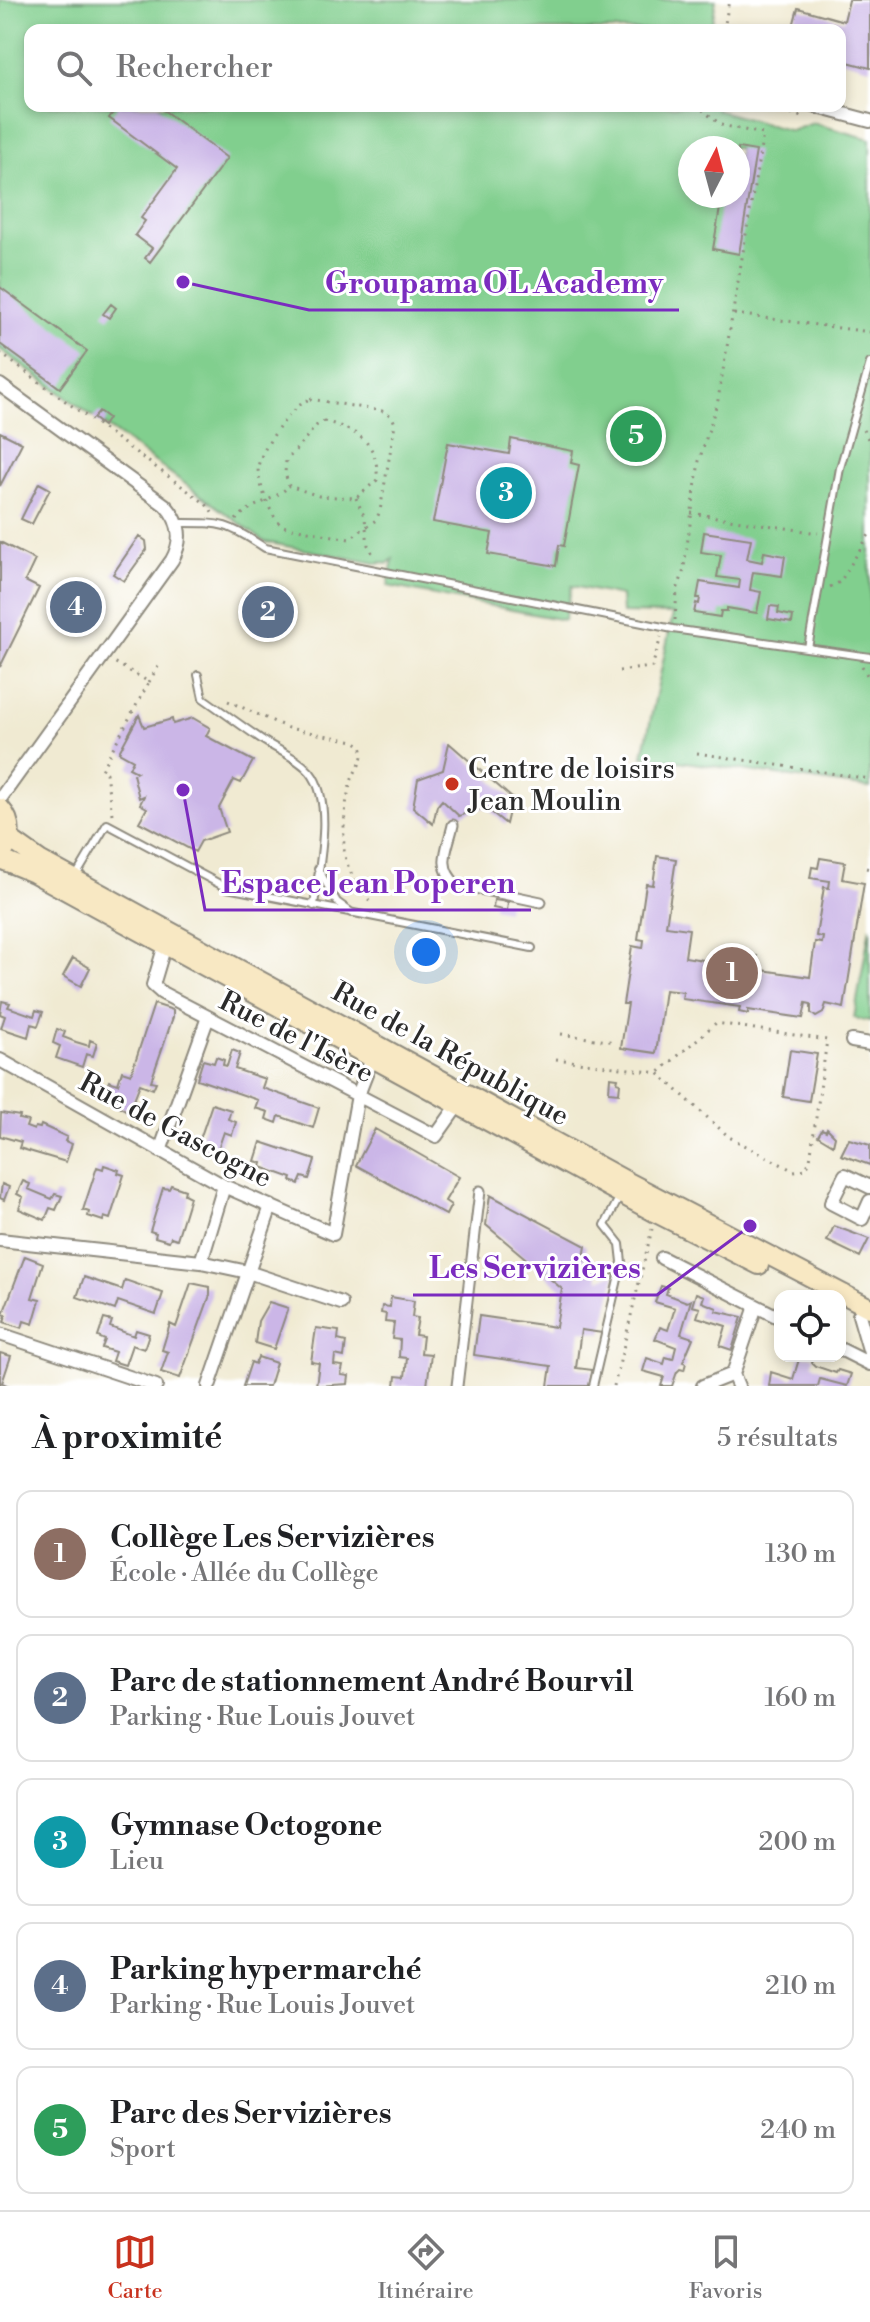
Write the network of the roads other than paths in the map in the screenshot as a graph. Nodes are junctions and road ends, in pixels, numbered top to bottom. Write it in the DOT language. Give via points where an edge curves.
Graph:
graph roads {
  1 [pos="836,112"];
  2 [pos="870,121"];
  3 [pos="870,363"];
  4 [pos="0,385"];
  5 [pos="177,523"];
  6 [pos="808,648"];
  7 [pos="870,657"];
  8 [pos="198,675"];
  9 [pos="0,799"];
  10 [pos="0,808"];
  11 [pos="453,825"];
  12 [pos="10,839"];
  13 [pos="0,858"];
  14 [pos="318,869"];
  15 [pos="74,879"];
  16 [pos="541,902"];
  17 [pos="314,906"];
  18 [pos="354,914"];
  19 [pos="166,938"];
  20 [pos="532,948"];
  21 [pos="208,1017"];
  22 [pos="852,1041"];
  23 [pos="870,1044"];
  24 [pos="375,1051"];
  25 [pos="0,1060"];
  26 [pos="358,1095"];
  27 [pos="458,1105"];
  28 [pos="160,1151"];
  29 [pos="224,1186"];
  30 [pos="870,1187"];
  31 [pos="624,1188"];
  32 [pos="480,1191"];
  33 [pos="869,1204"];
  34 [pos="271,1206"];
  35 [pos="686,1220"];
  36 [pos="0,1240"];
  37 [pos="662,1258"];
  38 [pos="201,1262"];
  39 [pos="248,1272"];
  40 [pos="810,1290"];
  41 [pos="341,1303"];
  42 [pos="756,1306"];
  43 [pos="846,1307"];
  44 [pos="774,1315"];
  45 [pos="866,1315"];
  46 [pos="0,1334"];
  47 [pos="846,1352"];
  48 [pos="870,1353"];
  49 [pos="870,1364"];
  50 [pos="736,1380"];
  51 [pos="156,1386"];
  52 [pos="209,1386"];
  53 [pos="457,1386"];
  54 [pos="593,1386"];
  55 [pos="703,1386"];
  1 -- 2 [label="street"];
  3 -- 6 [label="lane" via="840,468"];
  4 -- 5 [label="street" via="165,505"];
  5 -- 6 [label="lane" via="219,523 265,548 673,629"];
  5 -- 9 [label="street" via="180,535 172,560"];
  6 -- 7 [label="lane"];
  8 -- 14 [label="lane" via="203,698 311,773 323,812"];
  10 -- 12 [label="main road" via="8,819"];
  11 -- 16 [label="street" via="444,863 446,875 456,884"];
  12 -- 13 [label="main road"];
  12 -- 15 [label="main road, Rue de la République"];
  13 -- 19 [label="main road, Rue de la République"];
  14 -- 17 [label="lane"];
  14 -- 18 [label="lane" via="337,902"];
  15 -- 17 [label="lane" via="107,824 227,888"];
  15 -- 19 [label="main road, Rue de la République"];
  17 -- 18 [label="lane"];
  18 -- 20 [label="lane"];
  19 -- 21 [label="street, Rue de l'Isère" via="153,985"];
  19 -- 24 [label="main road, Rue de la République"];
  21 -- 26 [label="street, Rue de l'Isère"];
  21 -- 28 [label="street"];
  22 -- 23 [label="street"];
  24 -- 26 [label="street"];
  24 -- 27 [label="main road, Rue de la République"];
  24 -- 31 [label="main road, Rue de la République"];
  25 -- 28 [label="street, Rue de Gascogne"];
  26 -- 27 [label="street, Rue de l'Isère" via="436,1136"];
  26 -- 34 [label="street, Rue de Gascogne" via="333,1234"];
  27 -- 31 [label="main road, Rue de la République"];
  28 -- 29 [label="street, Rue de Gascogne"];
  29 -- 34 [label="street, Rue de Gascogne"];
  29 -- 38 [label="street"];
  30 -- 33 [label="street" via="845,1175 831,1203 862,1219"];
  31 -- 35 [label="main road, Rue de la République"];
  31 -- 35 [label="main road, Rue de la République" via="656,1213"];
  31 -- 54 [label="lane" via="605,1225 620,1244 622,1262"];
  32 -- 53 [label="street"];
  34 -- 39 [label="street"];
  35 -- 40 [label="main road, Rue de la République"];
  35 -- 45 [label="main road, Rue de la République"];
  36 -- 38 [label="street"];
  37 -- 42 [label="street"];
  38 -- 39 [label="street"];
  39 -- 41 [label="street"];
  39 -- 52 [label="street"];
  42 -- 44 [label="street"];
  42 -- 50 [label="street"];
  43 -- 45 [label="main road"];
  45 -- 48 [label="street"];
  46 -- 51 [label="street"];
  47 -- 49 [label="street"];
  50 -- 55 [label="street"];
}
